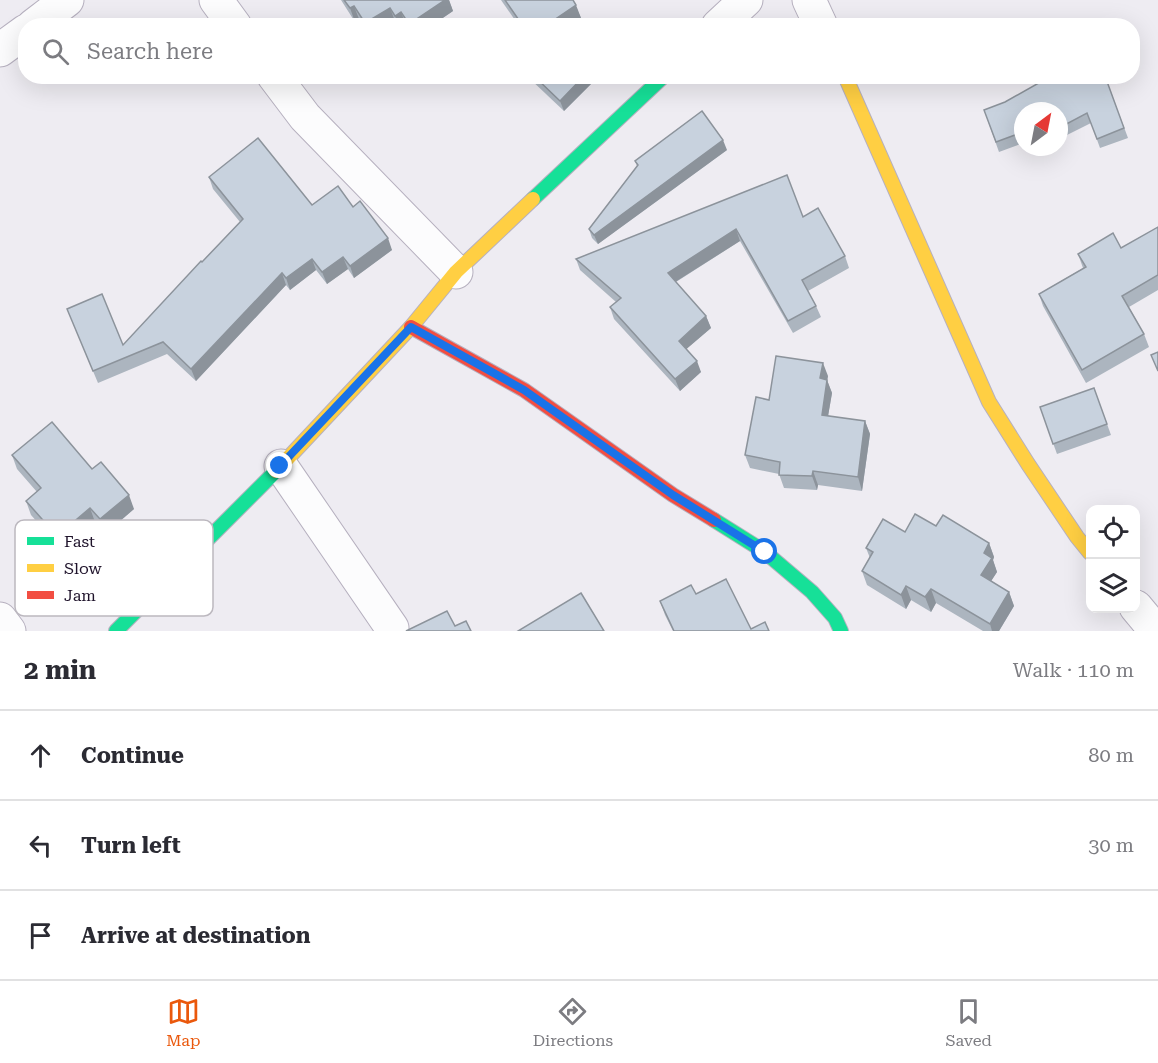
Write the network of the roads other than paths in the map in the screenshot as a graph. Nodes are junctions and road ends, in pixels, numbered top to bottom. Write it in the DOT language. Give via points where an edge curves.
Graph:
graph roads {
  1 [pos="67,0"];
  2 [pos="216,0"];
  3 [pos="746,0"];
  4 [pos="809,0"];
  5 [pos="43,18"];
  6 [pos="229,18"];
  7 [pos="727,18"];
  8 [pos="817,18"];
  9 [pos="18,37"];
  10 [pos="0,50"];
  11 [pos="280,84"];
  12 [pos="656,84"];
  13 [pos="849,84"];
  14 [pos="456,272"];
  15 [pos="411,327"];
  16 [pos="280,466"];
  17 [pos="213,533"];
  18 [pos="1086,548"];
  19 [pos="1140,612"];
  20 [pos="131,616"];
  21 [pos="0,619"];
  22 [pos="392,628"];
  23 [pos="9,631"];
  24 [pos="116,631"];
  25 [pos="841,631"];
  26 [pos="1156,631"];
  1 -- 5 [label="street"];
  2 -- 6 [label="street"];
  3 -- 7 [label="street"];
  4 -- 8 [label="street"];
  9 -- 10 [label="street"];
  11 -- 14 [label="street" via="304,117"];
  12 -- 14 [label="street"];
  13 -- 18 [label="street" via="989,402"];
  14 -- 15 [label="street"];
  15 -- 16 [label="street"];
  15 -- 25 [label="street" via="524,390 673,495 765,552 812,592"];
  16 -- 17 [label="street"];
  16 -- 22 [label="street"];
  19 -- 26 [label="street"];
  20 -- 24 [label="street"];
  21 -- 23 [label="street"];
}
